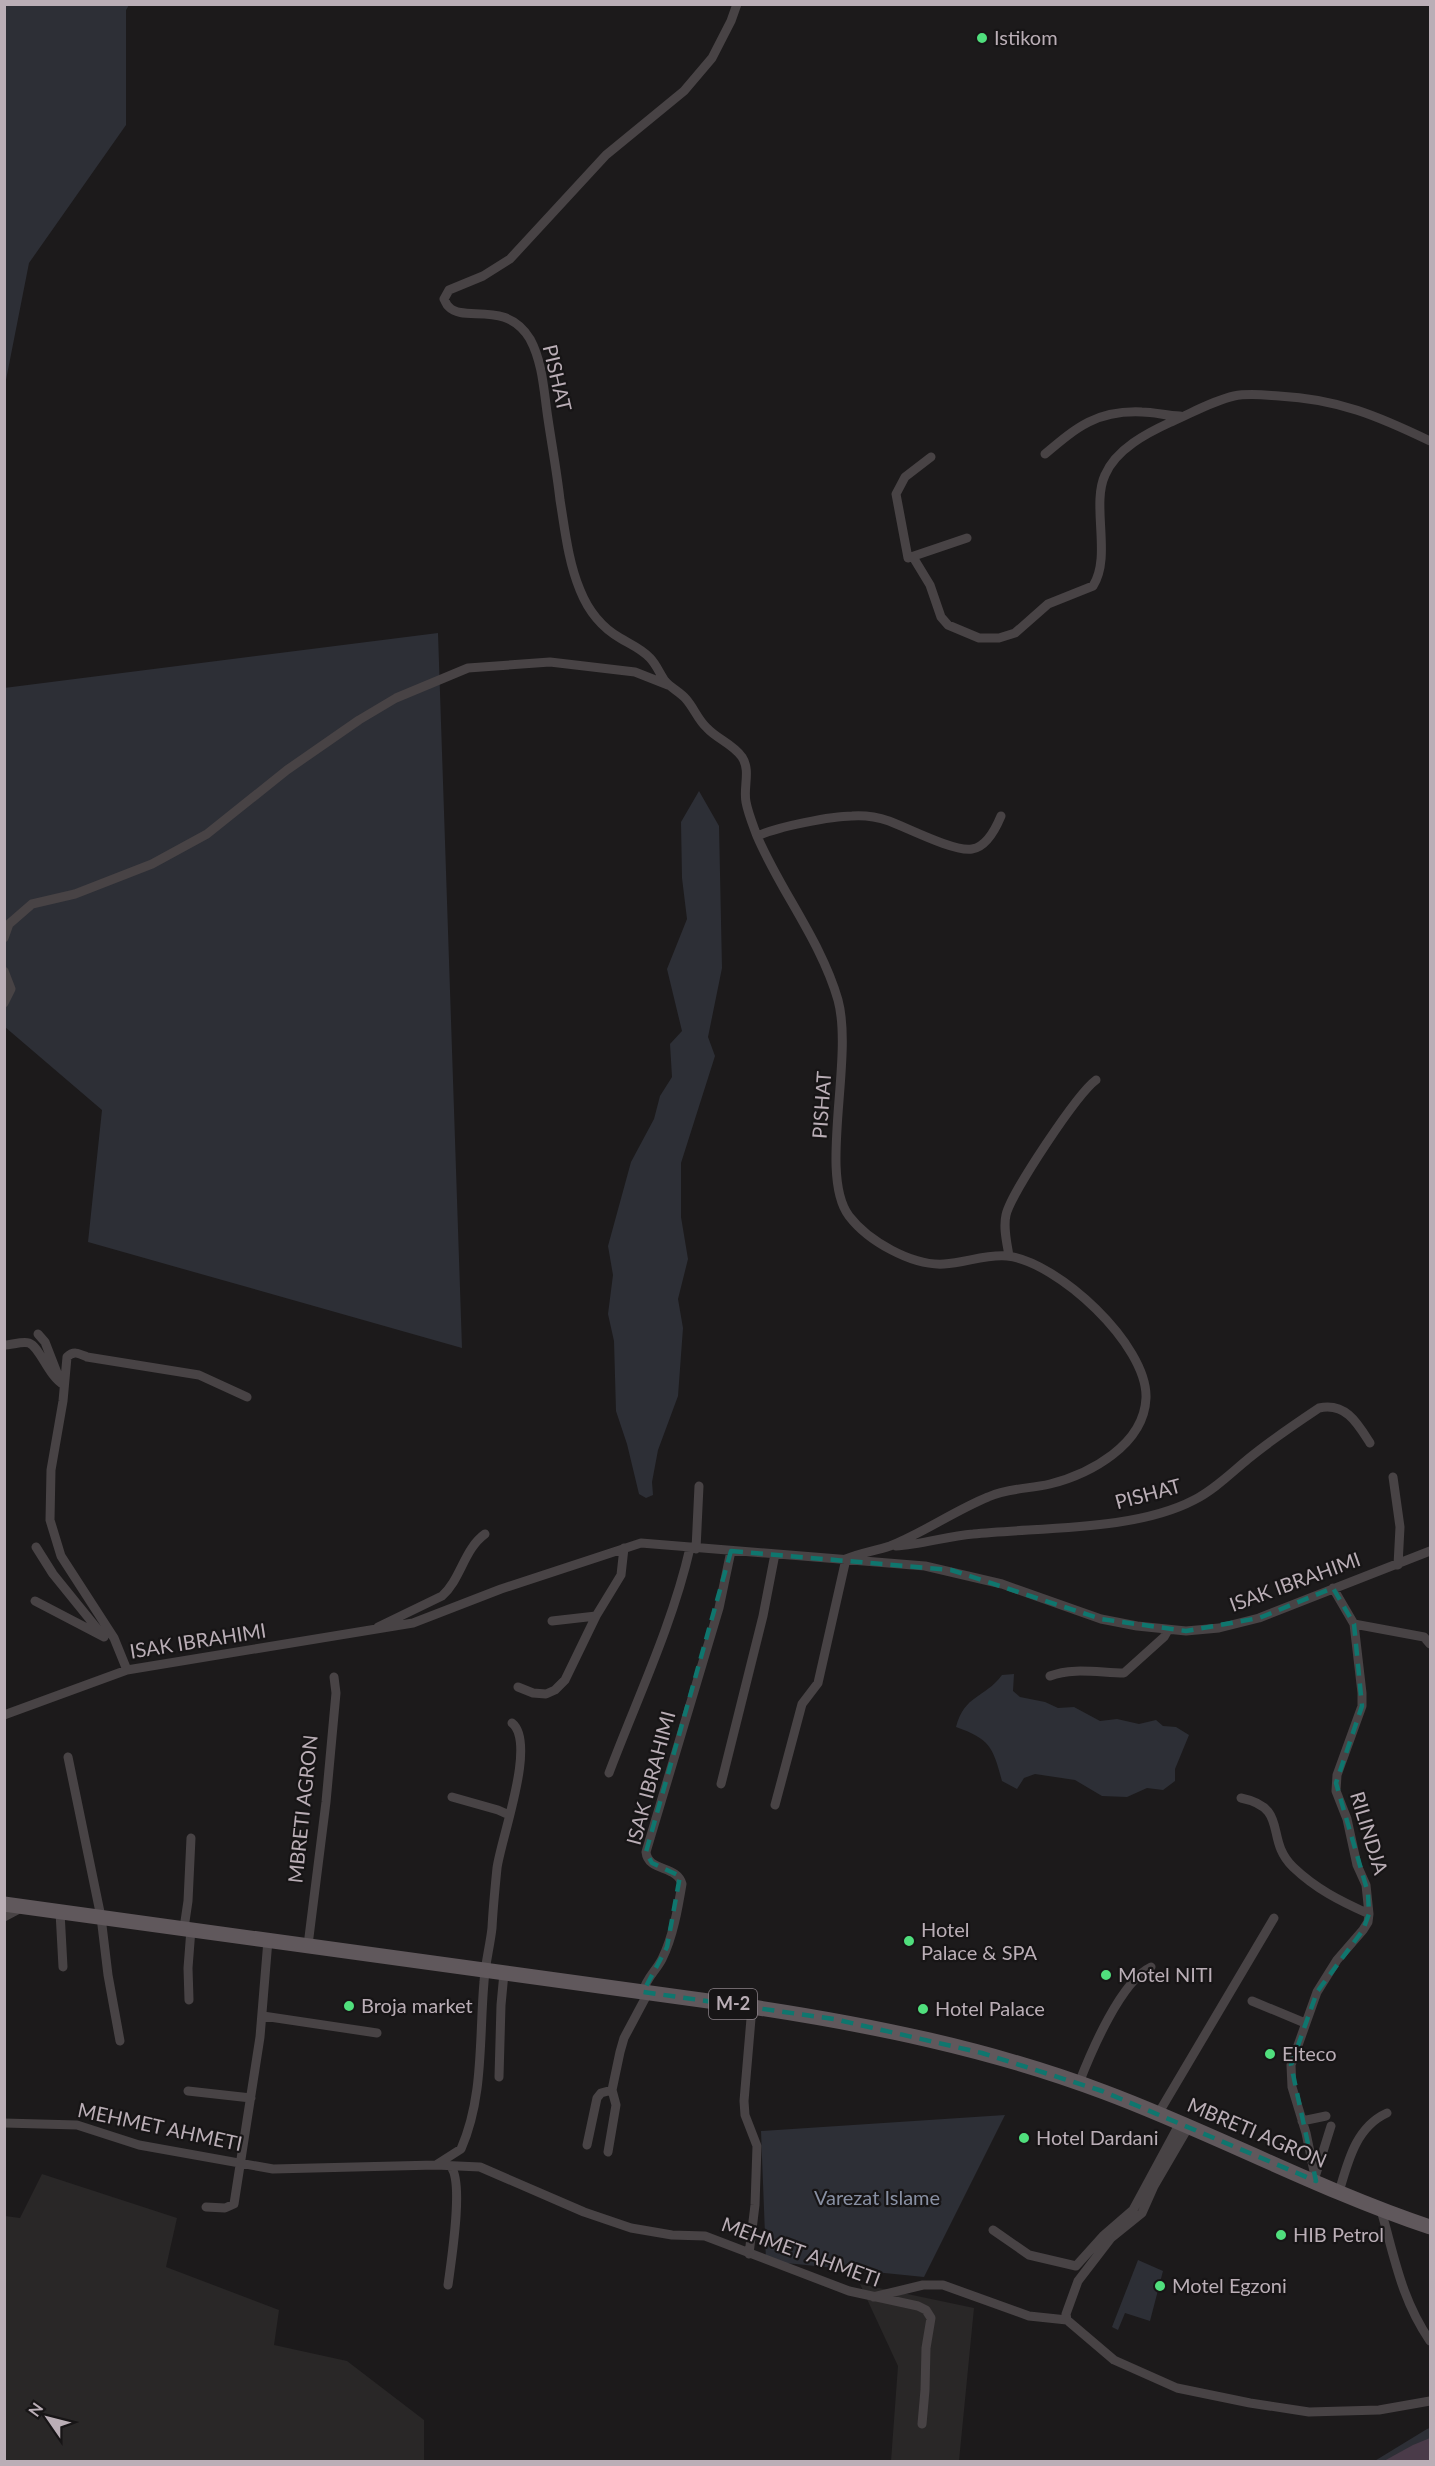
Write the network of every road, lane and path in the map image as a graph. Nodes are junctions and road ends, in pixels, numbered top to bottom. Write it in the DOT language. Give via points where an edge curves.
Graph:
graph roads {
  1 [pos="737,4"];
  2 [pos="1182,416"];
  3 [pos="1431,441"];
  4 [pos="1045,454"];
  5 [pos="931,457"];
  6 [pos="967,538"];
  7 [pos="913,557"];
  8 [pos="668,685"];
  9 [pos="1001,816"];
  10 [pos="758,837"];
  11 [pos="4,938"];
  12 [pos="4,972"];
  13 [pos="4,1004"];
  14 [pos="1096,1080"];
  15 [pos="1009,1256"];
  16 [pos="38,1334"];
  17 [pos="4,1345"];
  18 [pos="64,1385"];
  19 [pos="247,1397"];
  20 [pos="1370,1443"];
  21 [pos="1393,1477"];
  22 [pos="699,1486"];
  23 [pos="485,1534"];
  24 [pos="36,1546"];
  25 [pos="890,1546"];
  26 [pos="624,1548"];
  27 [pos="693,1548"];
  28 [pos="731,1551"];
  29 [pos="1431,1551"];
  30 [pos="775,1554"];
  31 [pos="846,1559"];
  32 [pos="1398,1565"];
  33 [pos="1333,1588"];
  34 [pos="35,1601"];
  35 [pos="596,1616"];
  36 [pos="552,1621"];
  37 [pos="1354,1624"];
  38 [pos="1168,1630"];
  39 [pos="367,1632"];
  40 [pos="104,1637"];
  41 [pos="1430,1642"];
  42 [pos="118,1647"];
  43 [pos="128,1670"];
  44 [pos="1050,1676"];
  45 [pos="334,1677"];
  46 [pos="518,1687"];
  47 [pos="4,1715"];
  48 [pos="512,1723"];
  49 [pos="68,1757"];
  50 [pos="609,1773"];
  51 [pos="721,1784"];
  52 [pos="452,1797"];
  53 [pos="1241,1798"];
  54 [pos="775,1805"];
  55 [pos="509,1815"];
  56 [pos="190,1838"];
  57 [pos="4,1904"];
  58 [pos="23,1907"];
  59 [pos="60,1912"];
  60 [pos="1369,1914"];
  61 [pos="4,1917"];
  62 [pos="100,1917"];
  63 [pos="1274,1918"];
  64 [pos="188,1929"];
  65 [pos="268,1940"];
  66 [pos="308,1946"];
  67 [pos="63,1967"];
  68 [pos="1152,1967"];
  69 [pos="485,1970"];
  70 [pos="504,1972"];
  71 [pos="645,1992"];
  72 [pos="189,2000"];
  73 [pos="1252,2001"];
  74 [pos="752,2007"];
  75 [pos="263,2016"];
  76 [pos="1305,2024"];
  77 [pos="377,2033"];
  78 [pos="120,2041"];
  79 [pos="499,2076"];
  80 [pos="1079,2083"];
  81 [pos="612,2090"];
  82 [pos="188,2091"];
  83 [pos="251,2098"];
  84 [pos="1387,2113"];
  85 [pos="1158,2114"];
  86 [pos="1326,2116"];
  87 [pos="1302,2121"];
  88 [pos="4,2123"];
  89 [pos="1184,2124"];
  90 [pos="1331,2126"];
  91 [pos="587,2145"];
  92 [pos="609,2152"];
  93 [pos="239,2163"];
  94 [pos="436,2165"];
  95 [pos="451,2167"];
  96 [pos="1316,2178"];
  97 [pos="1339,2192"];
  98 [pos="206,2207"];
  99 [pos="1381,2210"];
  100 [pos="1431,2227"];
  101 [pos="993,2230"];
  102 [pos="749,2254"];
  103 [pos="448,2285"];
  104 [pos="873,2297"];
  105 [pos="1067,2320"];
  106 [pos="1431,2341"];
  107 [pos="1431,2401"];
  108 [pos="922,2424"];
  1 -- 8 [label="street, PISHAT" via="712,58 684,91 606,155 510,259 449,290 445,296 452,310 497,315 517,325 530,339 541,371 566,540 580,590 603,626 650,657"];
  2 -- 3 [label="street" via="1243,395 1307,397 1352,407"];
  2 -- 4 [label="street" via="1119,412 1080,425"];
  2 -- 7 [label="street" via="1126,449 1107,471 1102,486 1100,569 1093,586 1048,604 1015,633 986,639 948,625"];
  5 -- 7 [label="street" via="905,477 896,494 908,558"];
  6 -- 7 [label="street"];
  8 -- 10 [label="street, PISHAT" via="684,696 704,726 743,759 747,772 746,803"];
  8 -- 11 [label="street" via="635,672 550,662 468,668 396,698 359,720 287,770 207,834 152,864 75,894 32,904 9,924"];
  9 -- 10 [label="street" via="982,845 970,850 889,821 861,816 794,826"];
  10 -- 15 [label="street, PISHAT" via="814,943 838,1002 843,1055 836,1179 846,1212 872,1237 919,1262 943,1264"];
  12 -- 13 [label="street" via="11,989"];
  14 -- 15 [label="street" via="1076,1101 1010,1204 1005,1218"];
  15 -- 25 [label="street, PISHAT" via="1055,1277 1115,1329 1143,1374 1143,1413 1123,1445 1088,1470 1047,1485 991,1495"];
  16 -- 18 [label="street"];
  17 -- 18 [label="street" via="26,1342 34,1346 51,1374"];
  18 -- 19 [label="street" via="67,1357 74,1353 199,1375"];
  18 -- 42 [label="street" via="51,1470 51,1527 61,1556"];
  20 -- 25 [label="street, PISHAT" via="1344,1410 1319,1408 1282,1432 1212,1489 1174,1509 1116,1522 964,1535"];
  21 -- 32 [label="street" via="1400,1527"];
  22 -- 27 [label="street, ISAK IBRAHIMI"];
  23 -- 39 [label="street, ISAK IBRAHIMI" via="442,1596"];
  24 -- 40 [label="street" via="53,1575"];
  25 -- 31 [label="street, PISHAT"];
  26 -- 27 [label="street, ISAK IBRAHIMI" via="650,1543"];
  26 -- 35 [label="street" via="621,1575"];
  26 -- 39 [label="street, ISAK IBRAHIMI" via="413,1623"];
  27 -- 28 [label="street, ISAK IBRAHIMI"];
  27 -- 50 [label="street, ISAK IBRAHIMI"];
  28 -- 30 [label="street, ISAK IBRAHIMI"];
  28 -- 71 [label="street, ISAK IBRAHIMI" via="646,1852 652,1863 678,1875 682,1884 667,1947 645,1982"];
  29 -- 32 [label="street, ISAK IBRAHIMI"];
  30 -- 31 [label="street, ISAK IBRAHIMI"];
  30 -- 51 [label="street"];
  31 -- 38 [label="street, ISAK IBRAHIMI" via="951,1570 1101,1619"];
  31 -- 54 [label="street" via="818,1683 802,1704"];
  32 -- 33 [label="street, ISAK IBRAHIMI"];
  33 -- 37 [label="street, RILINDJA"];
  33 -- 38 [label="street, ISAK IBRAHIMI" via="1235,1625 1198,1631"];
  34 -- 40 [label="street"];
  35 -- 36 [label="street"];
  35 -- 46 [label="street" via="558,1687 541,1694"];
  37 -- 41 [label="street" via="1424,1637"];
  37 -- 60 [label="street, RILINDJA" via="1362,1706 1336,1783 1368,1893"];
  38 -- 44 [label="street" via="1124,1673 1062,1672"];
  39 -- 43 [label="street, ISAK IBRAHIMI"];
  40 -- 42 [label="street"];
  42 -- 43 [label="street"];
  43 -- 47 [label="street, ISAK IBRAHIMI"];
  45 -- 66 [label="street, MBRETI AGRON" via="326,1802"];
  48 -- 55 [label="street" via="521,1742 517,1788"];
  49 -- 62 [label="street"];
  52 -- 55 [label="street"];
  53 -- 60 [label="street" via="1270,1811 1279,1846 1292,1866 1330,1897"];
  55 -- 69 [label="street" via="497,1867"];
  56 -- 64 [label="street"];
  57 -- 58 [label="main road, MBRETI AGRON / M-2"];
  58 -- 59 [label="main road, MBRETI AGRON / M-2"];
  58 -- 61 [label="street"];
  59 -- 62 [label="main road, MBRETI AGRON / M-2"];
  59 -- 67 [label="street"];
  60 -- 76 [label="street" via="1363,1930 1326,1976"];
  62 -- 64 [label="main road, MBRETI AGRON / M-2"];
  62 -- 78 [label="street"];
  63 -- 85 [label="street, MBRETI AGRON"];
  64 -- 65 [label="main road, MBRETI AGRON / M-2"];
  64 -- 72 [label="street"];
  65 -- 66 [label="main road, MBRETI AGRON / M-2"];
  65 -- 75 [label="street"];
  66 -- 69 [label="main road, MBRETI AGRON / M-2"];
  68 -- 80 [label="street" via="1129,1985"];
  69 -- 70 [label="main road, MBRETI AGRON / M-2"];
  69 -- 94 [label="street" via="482,2039 470,2124 461,2150"];
  70 -- 71 [label="main road, MBRETI AGRON / M-2"];
  70 -- 79 [label="street"];
  71 -- 74 [label="main road, MBRETI AGRON / M-2"];
  71 -- 81 [label="street" via="624,2038"];
  73 -- 76 [label="street"];
  74 -- 80 [label="main road, MBRETI AGRON / M-2" via="928,2039"];
  74 -- 102 [label="street" via="744,2101 757,2146"];
  75 -- 77 [label="street"];
  75 -- 83 [label="street"];
  76 -- 87 [label="street" via="1290,2075"];
  80 -- 85 [label="main road, MBRETI AGRON / M-2"];
  81 -- 91 [label="street" via="597,2098"];
  81 -- 92 [label="street" via="616,2105"];
  82 -- 83 [label="street"];
  83 -- 93 [label="street"];
  84 -- 97 [label="street, MBRETI AGRON" via="1369,2123 1361,2134"];
  85 -- 89 [label="main road, MBRETI AGRON / M-2"];
  86 -- 87 [label="street"];
  87 -- 96 [label="street"];
  88 -- 93 [label="street, MEHMET AHMETI" via="77,2125 139,2145"];
  89 -- 96 [label="main road, MBRETI AGRON / M-2"];
  89 -- 101 [label="street" via="1133,2210 1076,2266 1029,2255"];
  89 -- 105 [label="street" via="1142,2213 1111,2238 1078,2281"];
  90 -- 96 [label="street"];
  93 -- 94 [label="street, MEHMET AHMETI" via="282,2169"];
  93 -- 98 [label="street" via="232,2207"];
  94 -- 95 [label="street, MEHMET AHMETI"];
  95 -- 102 [label="street, MEHMET AHMETI" via="480,2167 631,2228 705,2236"];
  95 -- 103 [label="street" via="456,2174 457,2206"];
  96 -- 97 [label="main road, MBRETI AGRON / M-2"];
  97 -- 99 [label="main road, MBRETI AGRON / M-2"];
  99 -- 100 [label="main road, MBRETI AGRON / M-2"];
  99 -- 106 [label="street" via="1409,2307"];
  102 -- 104 [label="street, MEHMET AHMETI"];
  104 -- 105 [label="street" via="923,2284 943,2285 1029,2316"];
  104 -- 108 [label="street, MEHMET AHMETI" via="918,2306 930,2314"];
  105 -- 107 [label="street" via="1114,2360 1177,2388 1309,2412 1379,2410"];
}
